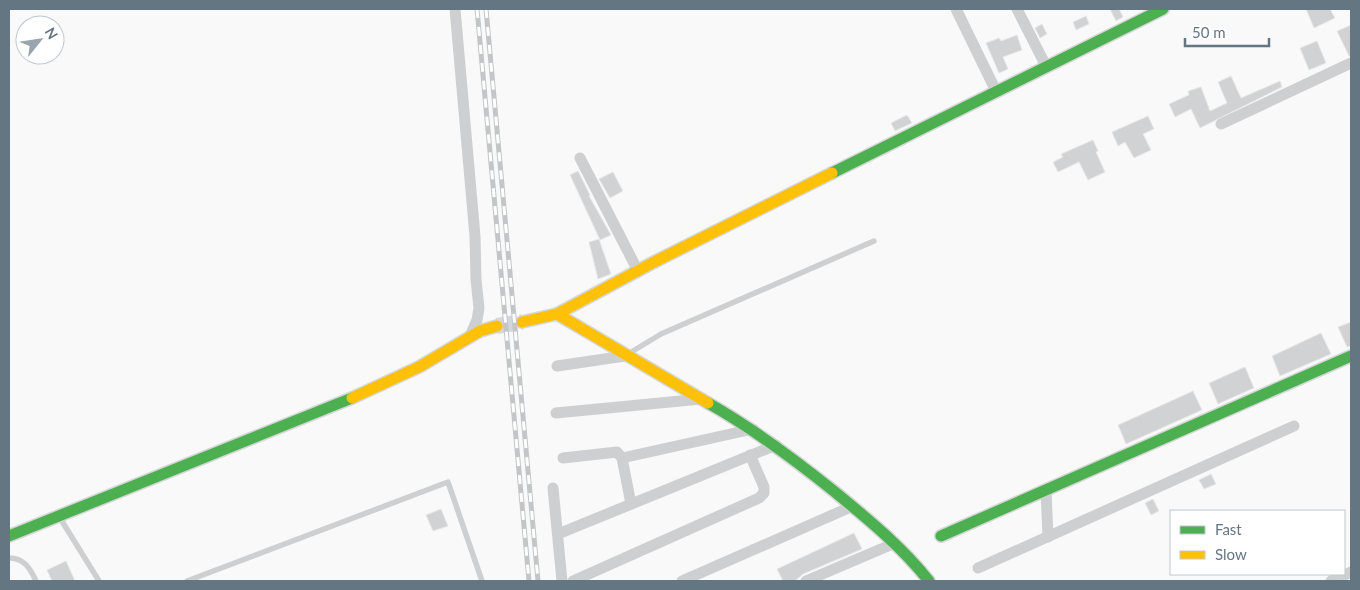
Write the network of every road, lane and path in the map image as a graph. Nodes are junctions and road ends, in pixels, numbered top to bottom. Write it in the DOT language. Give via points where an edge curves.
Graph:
graph roads {
  1 [pos="455,9"];
  2 [pos="956,9"];
  3 [pos="1018,9"];
  4 [pos="1161,9"];
  5 [pos="1351,63"];
  6 [pos="1046,66"];
  7 [pos="996,91"];
  8 [pos="1221,124"];
  9 [pos="580,158"];
  10 [pos="874,241"];
  11 [pos="638,271"];
  12 [pos="557,314"];
  13 [pos="522,322"];
  14 [pos="496,326"];
  15 [pos="470,338"];
  16 [pos="625,356"];
  17 [pos="1351,356"];
  18 [pos="557,366"];
  19 [pos="701,399"];
  20 [pos="556,413"];
  21 [pos="1294,426"];
  22 [pos="753,429"];
  23 [pos="776,445"];
  24 [pos="750,456"];
  25 [pos="563,458"];
  26 [pos="622,458"];
  27 [pos="553,488"];
  28 [pos="1046,490"];
  29 [pos="631,504"];
  30 [pos="853,506"];
  31 [pos="59,516"];
  32 [pos="558,534"];
  33 [pos="9,536"];
  34 [pos="941,536"];
  35 [pos="1048,537"];
  36 [pos="895,543"];
  37 [pos="9,558"];
  38 [pos="978,568"];
  39 [pos="1344,575"];
  40 [pos="36,581"];
  41 [pos="99,581"];
  42 [pos="187,581"];
  43 [pos="482,581"];
  44 [pos="562,581"];
  45 [pos="573,581"];
  46 [pos="682,581"];
  47 [pos="806,581"];
  48 [pos="929,581"];
  49 [pos="1331,581"];
  1 -- 15 [label="street" via="479,308"];
  2 -- 7 [label="street"];
  3 -- 6 [label="street"];
  4 -- 6 [label="street"];
  5 -- 8 [label="street"];
  6 -- 7 [label="street"];
  7 -- 11 [label="street"];
  9 -- 11 [label="street"];
  10 -- 16 [label="lane" via="662,334"];
  11 -- 12 [label="street"];
  12 -- 13 [label="street"];
  12 -- 16 [label="street"];
  14 -- 15 [label="street"];
  15 -- 31 [label="street" via="420,367 361,394"];
  16 -- 18 [label="street"];
  16 -- 19 [label="street"];
  17 -- 28 [label="street"];
  19 -- 20 [label="street"];
  19 -- 22 [label="street"];
  21 -- 35 [label="street"];
  22 -- 23 [label="street"];
  22 -- 26 [label="street"];
  23 -- 24 [label="street"];
  23 -- 30 [label="street"];
  24 -- 29 [label="street"];
  24 -- 45 [label="street" via="764,487 759,498"];
  25 -- 26 [label="street" via="614,452"];
  26 -- 29 [label="street"];
  27 -- 32 [label="street"];
  28 -- 34 [label="street"];
  28 -- 35 [label="street"];
  29 -- 32 [label="street"];
  30 -- 36 [label="street"];
  30 -- 46 [label="street"];
  31 -- 33 [label="street"];
  31 -- 41 [label="lane"];
  32 -- 44 [label="street"];
  35 -- 38 [label="street"];
  36 -- 47 [label="street"];
  36 -- 48 [label="street"];
  37 -- 40 [label="lane" via="19,558 30,567"];
  39 -- 49 [label="street"];
  42 -- 43 [label="lane" via="448,482"];
}
